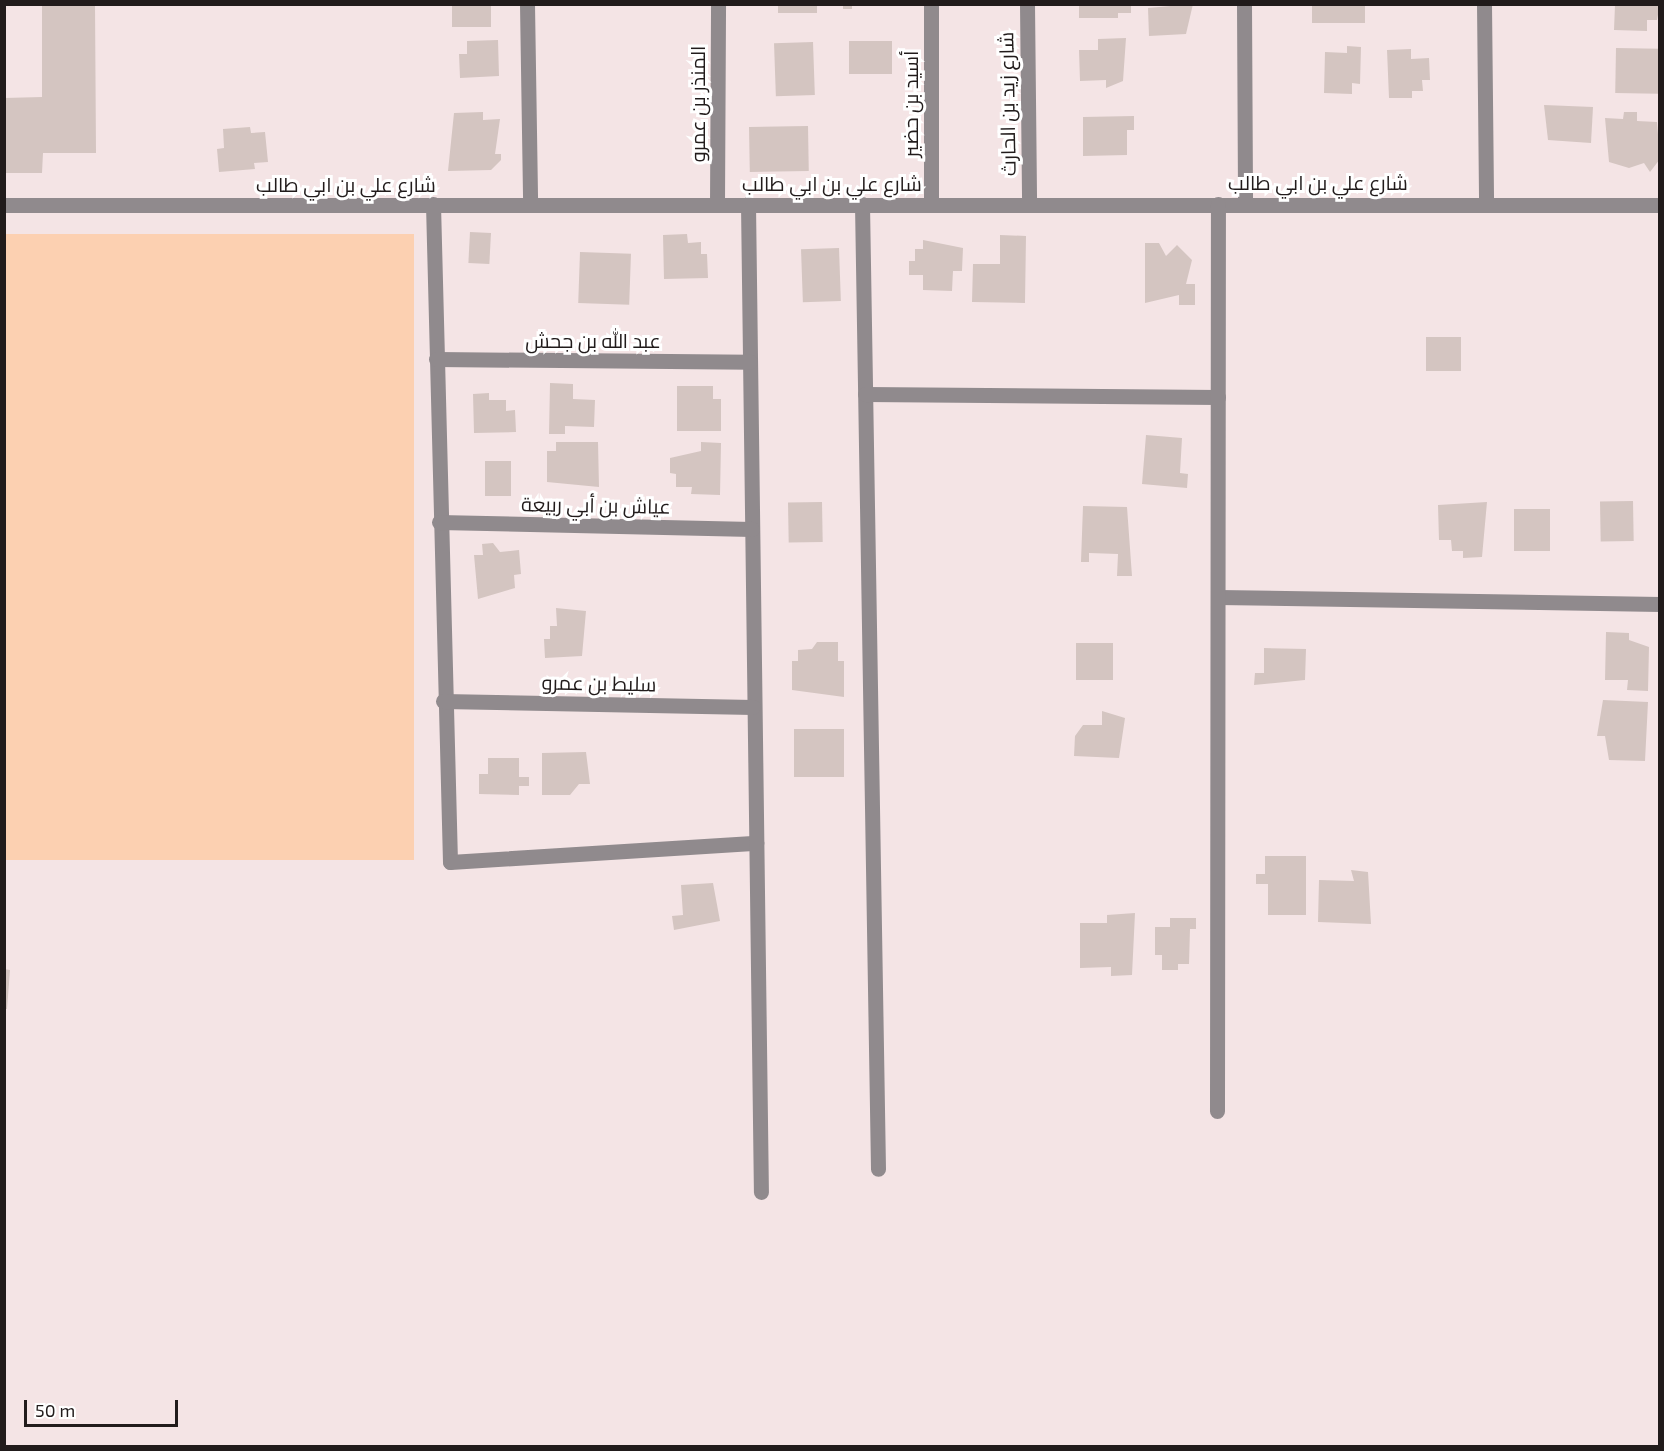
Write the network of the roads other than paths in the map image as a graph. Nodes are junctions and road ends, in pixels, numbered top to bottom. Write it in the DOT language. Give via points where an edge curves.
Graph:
graph roads {
  1 [pos="527,4"];
  2 [pos="718,4"];
  3 [pos="931,4"];
  4 [pos="1027,4"];
  5 [pos="1244,4"];
  6 [pos="1484,4"];
  7 [pos="1486,203"];
  8 [pos="433,204"];
  9 [pos="530,204"];
  10 [pos="717,204"];
  11 [pos="748,204"];
  12 [pos="862,204"];
  13 [pos="931,204"];
  14 [pos="1029,204"];
  15 [pos="1218,204"];
  16 [pos="1245,204"];
  17 [pos="4,205"];
  18 [pos="1659,206"];
  19 [pos="436,359"];
  20 [pos="750,362"];
  21 [pos="865,394"];
  22 [pos="1218,397"];
  23 [pos="439,522"];
  24 [pos="752,529"];
  25 [pos="1218,597"];
  26 [pos="1659,604"];
  27 [pos="443,701"];
  28 [pos="753,706"];
  29 [pos="756,843"];
  30 [pos="1217,1110"];
  31 [pos="878,1169"];
  32 [pos="761,1192"];
  1 -- 9 [label="street"];
  2 -- 10 [label="street, المنذر بن عمرو"];
  3 -- 13 [label="street, أسيد بن حضير"];
  4 -- 14 [label="street, شارع زيد بن الحارث"];
  5 -- 16 [label="street"];
  6 -- 7 [label="street"];
  7 -- 16 [label="street, شارع علي بن ابي طالب"];
  7 -- 18 [label="street, شارع علي بن ابي طالب"];
  8 -- 9 [label="street, شارع علي بن ابي طالب"];
  8 -- 17 [label="street, شارع علي بن ابي طالب"];
  8 -- 19 [label="street"];
  9 -- 10 [label="street, شارع علي بن ابي طالب"];
  10 -- 11 [label="street, شارع علي بن ابي طالب"];
  11 -- 12 [label="street, شارع علي بن ابي طالب"];
  11 -- 20 [label="street"];
  12 -- 13 [label="street, شارع علي بن ابي طالب"];
  12 -- 21 [label="street"];
  13 -- 14 [label="street, شارع علي بن ابي طالب"];
  14 -- 15 [label="street, شارع علي بن ابي طالب"];
  15 -- 16 [label="street, شارع علي بن ابي طالب"];
  15 -- 22 [label="street"];
  19 -- 20 [label="street, عبد الله بن جحش"];
  19 -- 23 [label="street"];
  20 -- 24 [label="street"];
  21 -- 22 [label="street"];
  21 -- 31 [label="street"];
  22 -- 25 [label="street"];
  23 -- 24 [label="street, عياش بن أبي ربيعة"];
  23 -- 27 [label="street"];
  24 -- 28 [label="street"];
  25 -- 26 [label="street"];
  25 -- 30 [label="street"];
  27 -- 28 [label="street, سليط بن عمرو"];
  27 -- 29 [label="street" via="450,862"];
  28 -- 29 [label="street"];
  29 -- 32 [label="street"];
}
